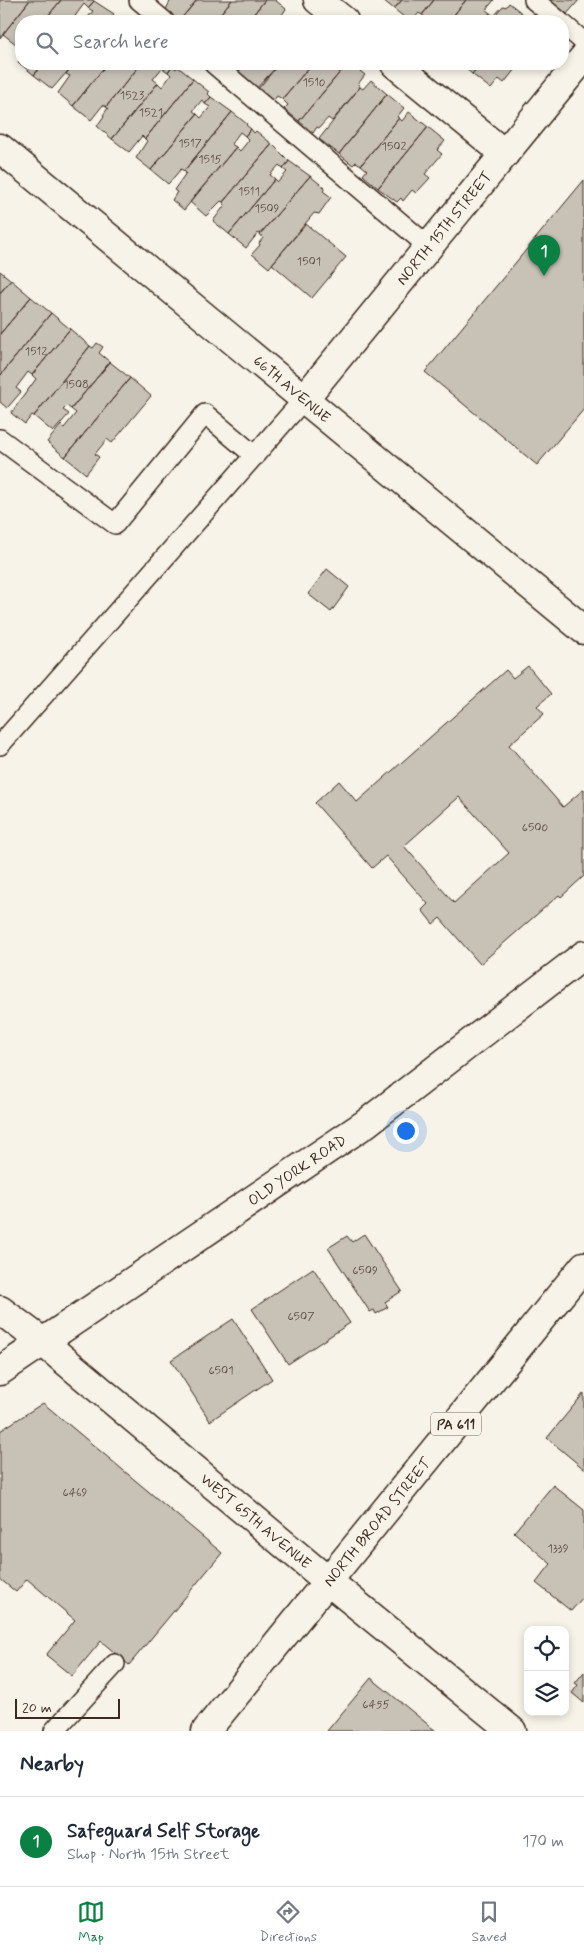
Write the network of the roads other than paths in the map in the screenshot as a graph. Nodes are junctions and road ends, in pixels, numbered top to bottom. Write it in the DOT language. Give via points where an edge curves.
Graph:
graph roads {
  1 [pos="139,0"];
  2 [pos="318,0"];
  3 [pos="534,0"];
  4 [pos="157,15"];
  5 [pos="337,15"];
  6 [pos="552,15"];
  7 [pos="569,29"];
  8 [pos="584,42"];
  9 [pos="584,57"];
  10 [pos="221,70"];
  11 [pos="403,70"];
  12 [pos="0,148"];
  13 [pos="505,154"];
  14 [pos="429,247"];
  15 [pos="304,399"];
  16 [pos="0,438"];
  17 [pos="255,456"];
  18 [pos="584,630"];
  19 [pos="0,744"];
  20 [pos="584,955"];
  21 [pos="584,1266"];
  22 [pos="0,1310"];
  23 [pos="44,1343"];
  24 [pos="0,1371"];
  25 [pos="328,1582"];
  26 [pos="115,1664"];
  27 [pos="54,1731"];
  28 [pos="206,1731"];
  29 [pos="512,1731"];
  1 -- 4 [label="lane"];
  2 -- 5 [label="street"];
  3 -- 6 [label="lane"];
  7 -- 8 [label="lane"];
  9 -- 13 [label="street, NORTH 15TH STREET"];
  10 -- 14 [label="lane"];
  11 -- 13 [label="street"];
  12 -- 15 [label="street, 66TH AVENUE"];
  13 -- 14 [label="street, NORTH 15TH STREET"];
  14 -- 15 [label="street, NORTH 15TH STREET"];
  15 -- 17 [label="lane"];
  15 -- 18 [label="street, 66TH AVENUE"];
  16 -- 17 [label="lane" via="114,524 205,414"];
  17 -- 19 [label="lane"];
  20 -- 23 [label="street, OLD YORK ROAD" via="365,1124"];
  21 -- 25 [label="street, NORTH BROAD STREET / PA 611"];
  22 -- 23 [label="street, WEST 65TH AVENUE"];
  23 -- 24 [label="street, OLD YORK ROAD"];
  23 -- 25 [label="street, WEST 65TH AVENUE"];
  25 -- 28 [label="street, NORTH BROAD STREET / PA 611"];
  25 -- 29 [label="street, WEST 65TH AVENUE"];
  26 -- 27 [label="lane"];
}
